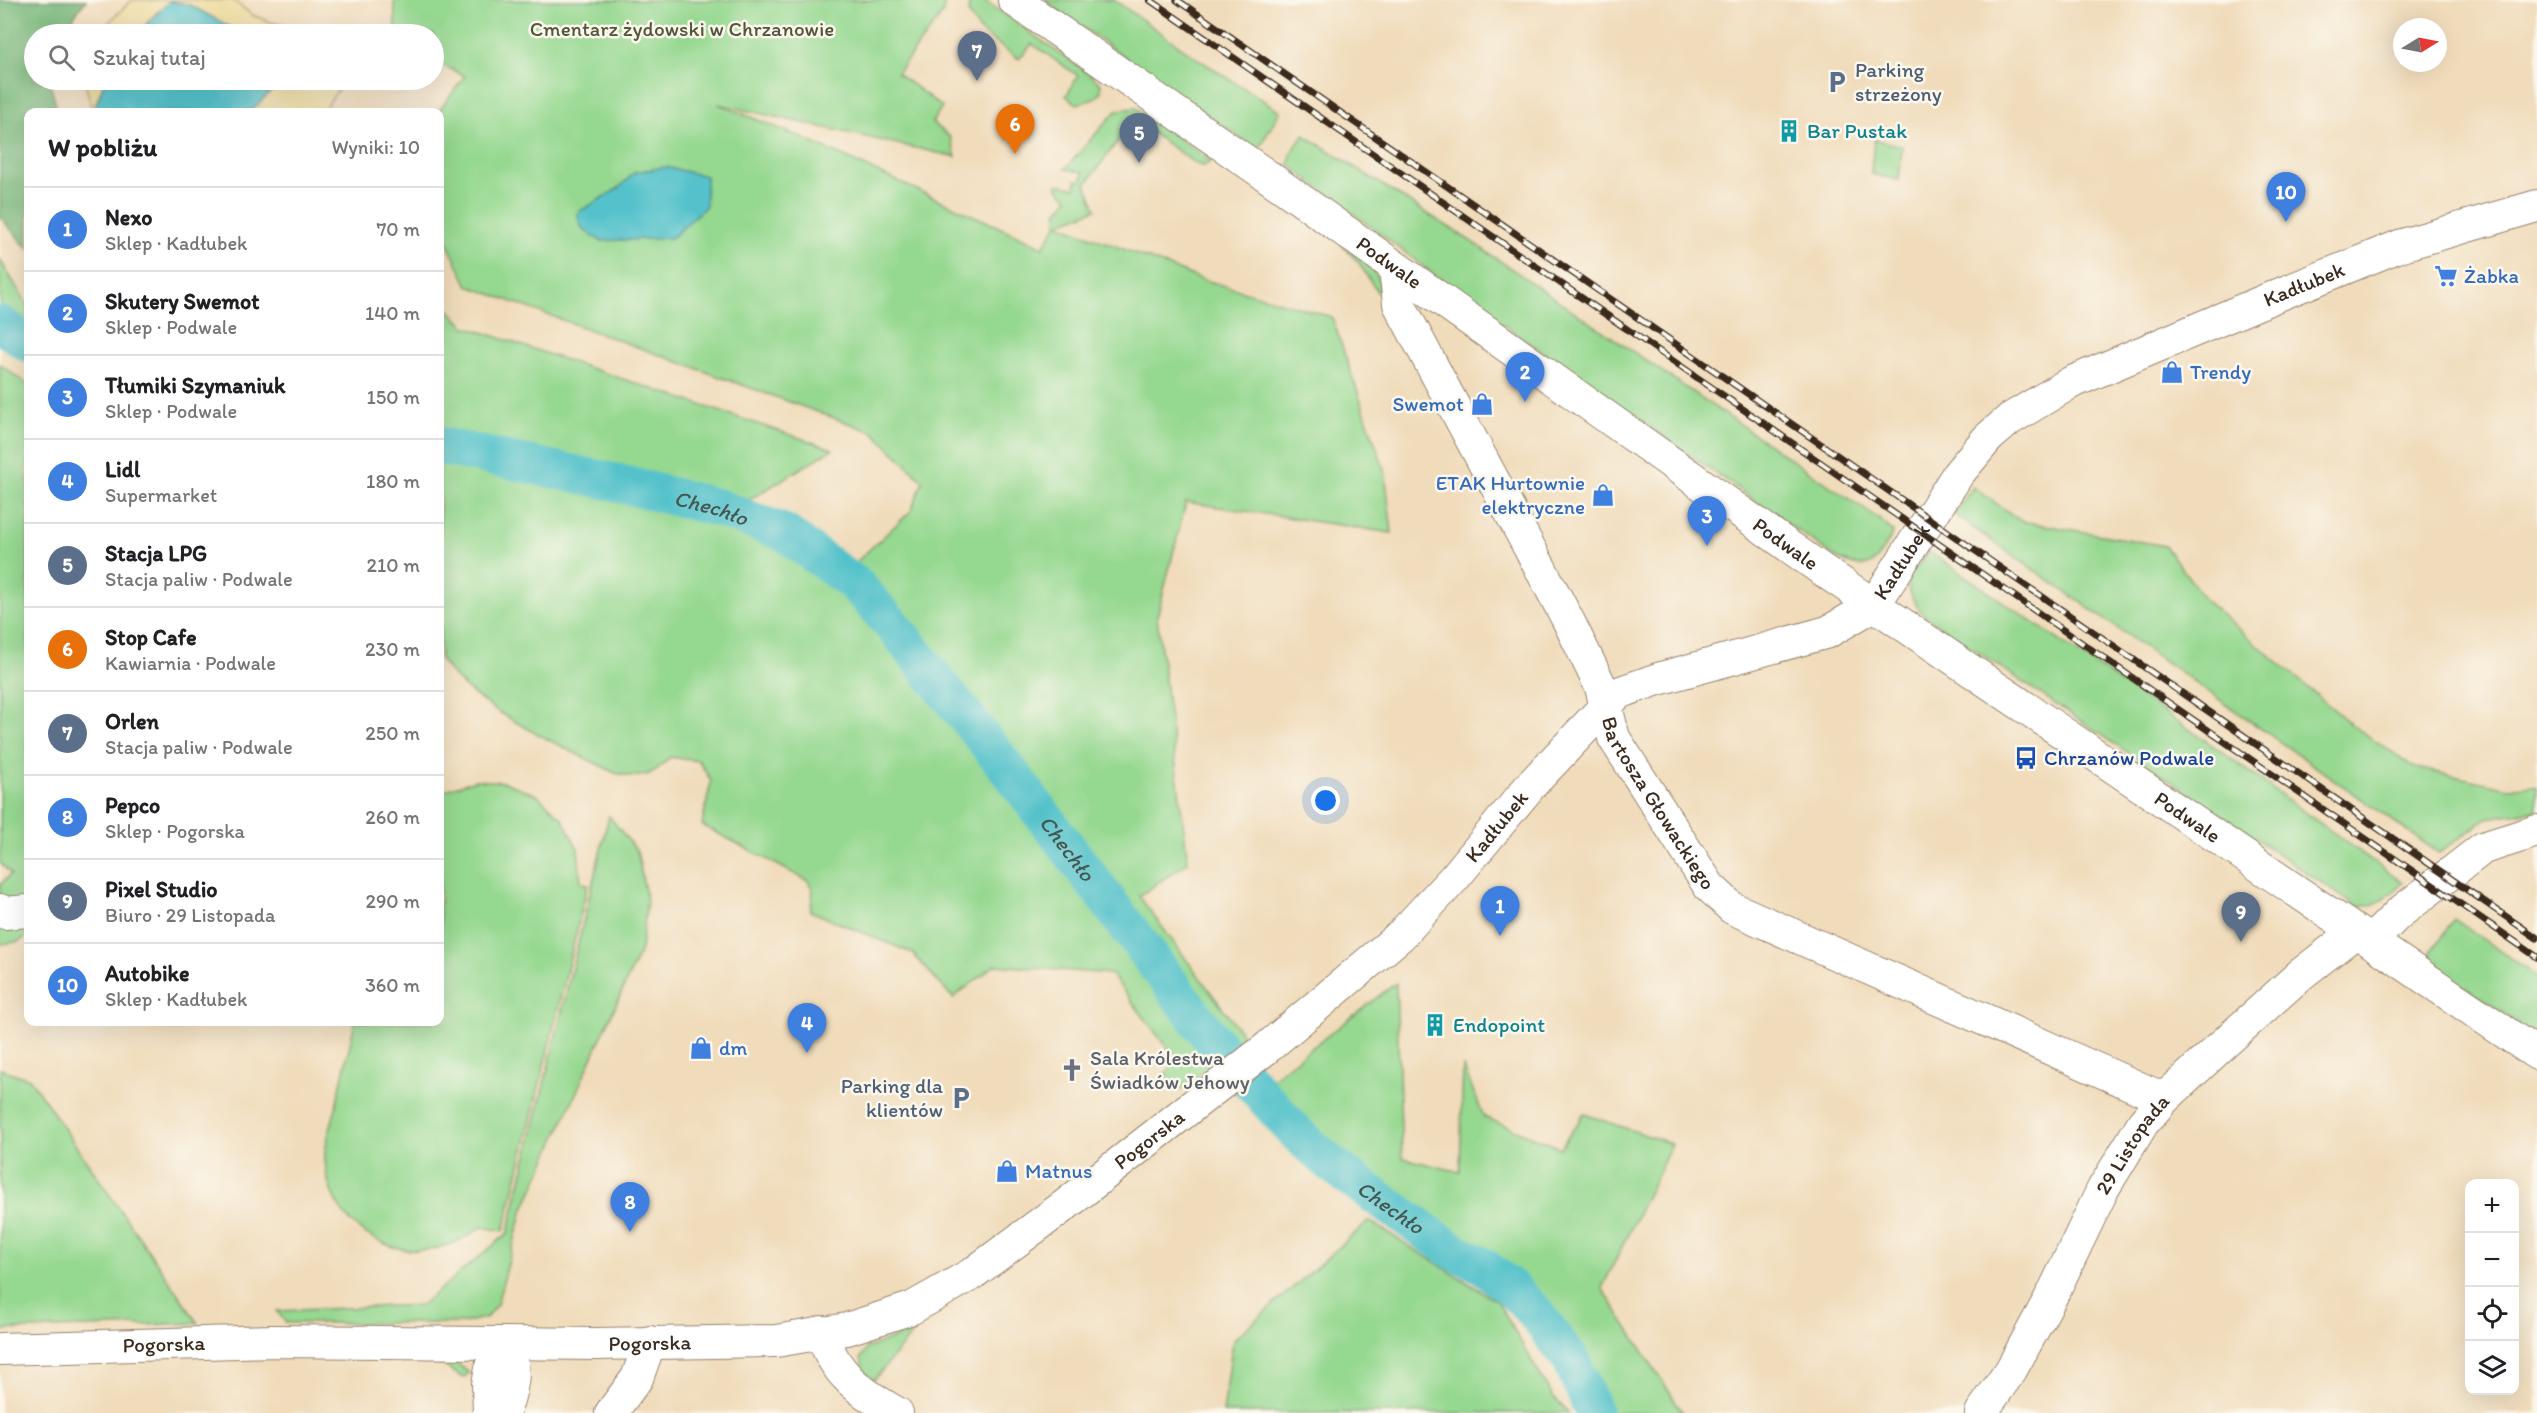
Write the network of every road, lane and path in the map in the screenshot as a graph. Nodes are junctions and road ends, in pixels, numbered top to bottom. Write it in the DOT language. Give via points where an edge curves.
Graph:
graph roads {
  1 [pos="1014,0"];
  2 [pos="2537,206"];
  3 [pos="1395,268"];
  4 [pos="1874,605"];
  5 [pos="1606,704"];
  6 [pos="2529,838"];
  7 [pos="0,910"];
  8 [pos="24,912"];
  9 [pos="2360,934"];
  10 [pos="2537,1054"];
  11 [pos="1220,1083"];
  12 [pos="2163,1099"];
  13 [pos="822,1332"];
  14 [pos="650,1342"];
  15 [pos="507,1343"];
  16 [pos="0,1349"];
  17 [pos="489,1413"];
  18 [pos="504,1413"];
  19 [pos="611,1413"];
  20 [pos="897,1413"];
  21 [pos="1982,1413"];
  1 -- 3 [label="street, Podwale"];
  2 -- 4 [label="street, Kadłubek" via="2402,245 2278,295 2070,383 2010,419 1958,474"];
  3 -- 4 [label="street, Podwale"];
  3 -- 5 [label="street, Bartosza Głowackiego" via="1399,304 1568,620"];
  4 -- 5 [label="street, Kadłubek" via="1828,632 1638,685 1618,693"];
  4 -- 9 [label="street, Podwale"];
  5 -- 11 [label="street, Kadłubek" via="1400,936"];
  5 -- 12 [label="street, Bartosza Głowackiego" via="1614,738 1709,886 1732,908"];
  6 -- 9 [label="street, 29 Listopada" via="2501,840 2483,848 2379,933"];
  7 -- 8 [label="street" via="5,914"];
  9 -- 10 [label="street, Podwale"];
  9 -- 12 [label="street, 29 Listopada" via="2345,940 2300,975"];
  11 -- 13 [label="street, Pogorska" via="972,1274 912,1308 848,1329"];
  12 -- 21 [label="street, 29 Listopada" via="2143,1123 2103,1189 2052,1295 2011,1370"];
  13 -- 14 [label="street, Pogorska" via="776,1341"];
  13 -- 20 [label="street" via="826,1349 846,1378 861,1392"];
  14 -- 15 [label="street, Pogorska"];
  14 -- 19 [label="street" via="637,1378"];
  15 -- 16 [label="street, Pogorska" via="273,1341"];
  15 -- 17 [label="street" via="492,1363"];
  15 -- 18 [label="street" via="514,1363 513,1384"];
}
